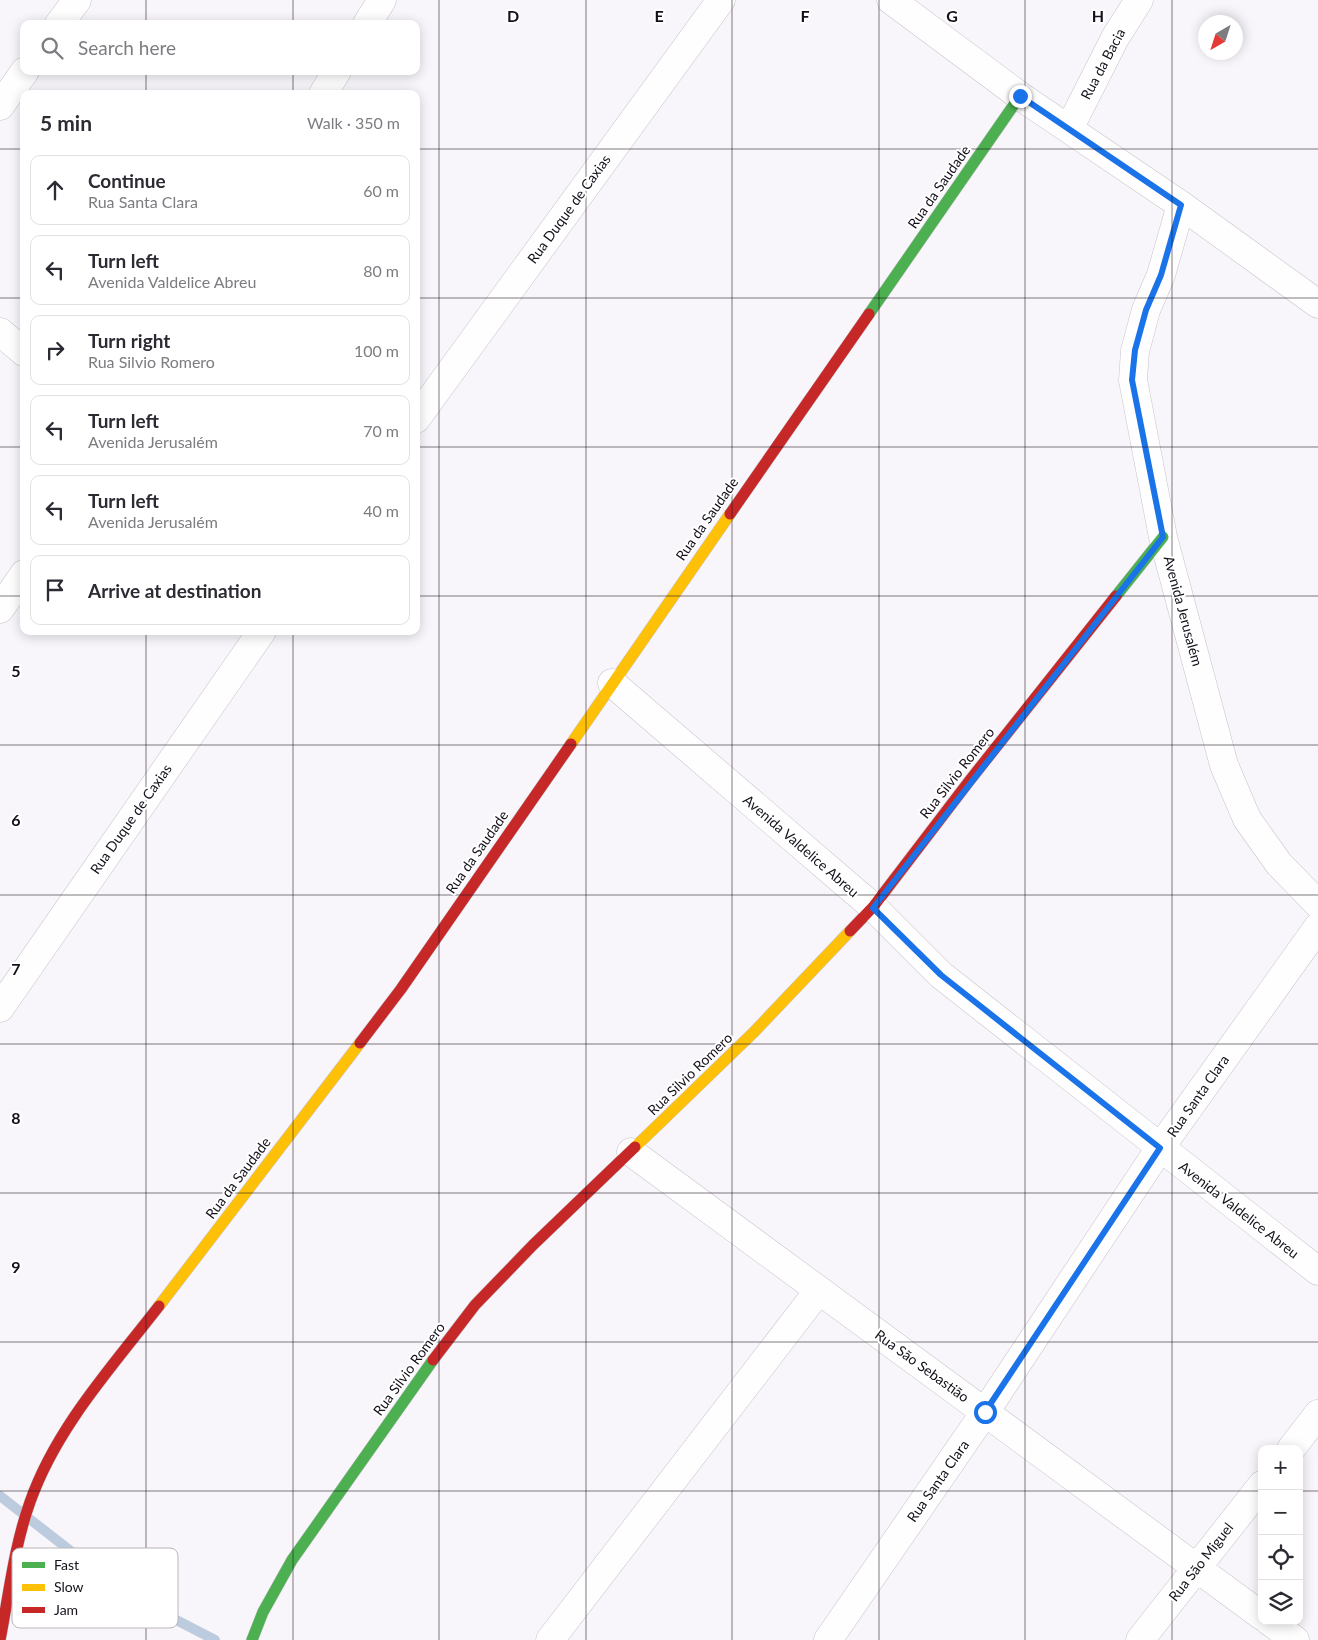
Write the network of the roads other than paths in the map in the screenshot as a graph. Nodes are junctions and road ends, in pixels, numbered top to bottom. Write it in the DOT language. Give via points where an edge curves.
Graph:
graph roads {
  1 [pos="77,0"];
  2 [pos="382,0"];
  3 [pos="721,0"];
  4 [pos="891,0"];
  5 [pos="1139,0"];
  6 [pos="63,20"];
  7 [pos="370,20"];
  8 [pos="22,75"];
  9 [pos="334,75"];
  10 [pos="325,90"];
  11 [pos="1020,96"];
  12 [pos="0,106"];
  13 [pos="1069,129"];
  14 [pos="1181,205"];
  15 [pos="1318,304"];
  16 [pos="0,332"];
  17 [pos="20,349"];
  18 [pos="420,414"];
  19 [pos="1163,537"];
  20 [pos="20,580"];
  21 [pos="0,609"];
  22 [pos="259,635"];
  23 [pos="612,683"];
  24 [pos="1318,904"];
  25 [pos="873,908"];
  26 [pos="1318,926"];
  27 [pos="0,1008"];
  28 [pos="1160,1148"];
  29 [pos="631,1152"];
  30 [pos="1318,1271"];
  31 [pos="820,1290"];
  32 [pos="985,1412"];
  33 [pos="1318,1414"];
  34 [pos="1294,1445"];
  35 [pos="1258,1490"];
  36 [pos="17,1548"];
  37 [pos="1196,1568"];
  38 [pos="12,1577"];
  39 [pos="1258,1613"];
  40 [pos="1275,1625"];
  41 [pos="0,1640"];
  42 [pos="252,1640"];
  43 [pos="550,1640"];
  44 [pos="828,1640"];
  45 [pos="1140,1640"];
  46 [pos="1295,1640"];
  1 -- 6 [label="street"];
  2 -- 7 [label="street"];
  3 -- 18 [label="street, Rua Duque de Caxias"];
  4 -- 11 [label="street"];
  5 -- 13 [label="street, Rua da Bacia" via="1115,38"];
  8 -- 12 [label="street"];
  9 -- 10 [label="street"];
  11 -- 13 [label="street"];
  11 -- 23 [label="street, Rua da Saudade"];
  13 -- 14 [label="street"];
  14 -- 15 [label="street"];
  14 -- 19 [label="street, Avenida Jerusalém" via="1161,275 1146,310 1135,350 1132,380"];
  16 -- 17 [label="street"];
  19 -- 24 [label="street, Avenida Jerusalém" via="1224,765 1247,819 1279,864"];
  19 -- 25 [label="street, Rua Silvio Romero"];
  20 -- 21 [label="street"];
  22 -- 27 [label="street, Rua Duque de Caxias"];
  23 -- 25 [label="street, Avenida Valdelice Abreu"];
  23 -- 36 [label="street, Rua da Saudade" via="401,989 68,1426 44,1468 30,1502"];
  25 -- 28 [label="street, Avenida Valdelice Abreu" via="941,975"];
  25 -- 29 [label="street, Rua Silvio Romero" via="754,1032"];
  26 -- 28 [label="street, Rua Santa Clara"];
  28 -- 30 [label="street, Avenida Valdelice Abreu"];
  28 -- 32 [label="street, Rua Santa Clara"];
  29 -- 31 [label="street, Rua São Sebastião"];
  29 -- 42 [label="street, Rua Silvio Romero" via="475,1305 292,1560 263,1612"];
  31 -- 32 [label="street, Rua São Sebastião"];
  31 -- 43 [label="street"];
  32 -- 37 [label="street, Rua São Sebastião"];
  32 -- 44 [label="street, Rua Santa Clara"];
  33 -- 34 [label="street"];
  35 -- 37 [label="street, Rua São Miguel"];
  37 -- 39 [label="street, Rua São Sebastião"];
  37 -- 45 [label="street, Rua São Miguel"];
  38 -- 41 [label="street, Rua da Saudade"];
  40 -- 46 [label="street"];
}
